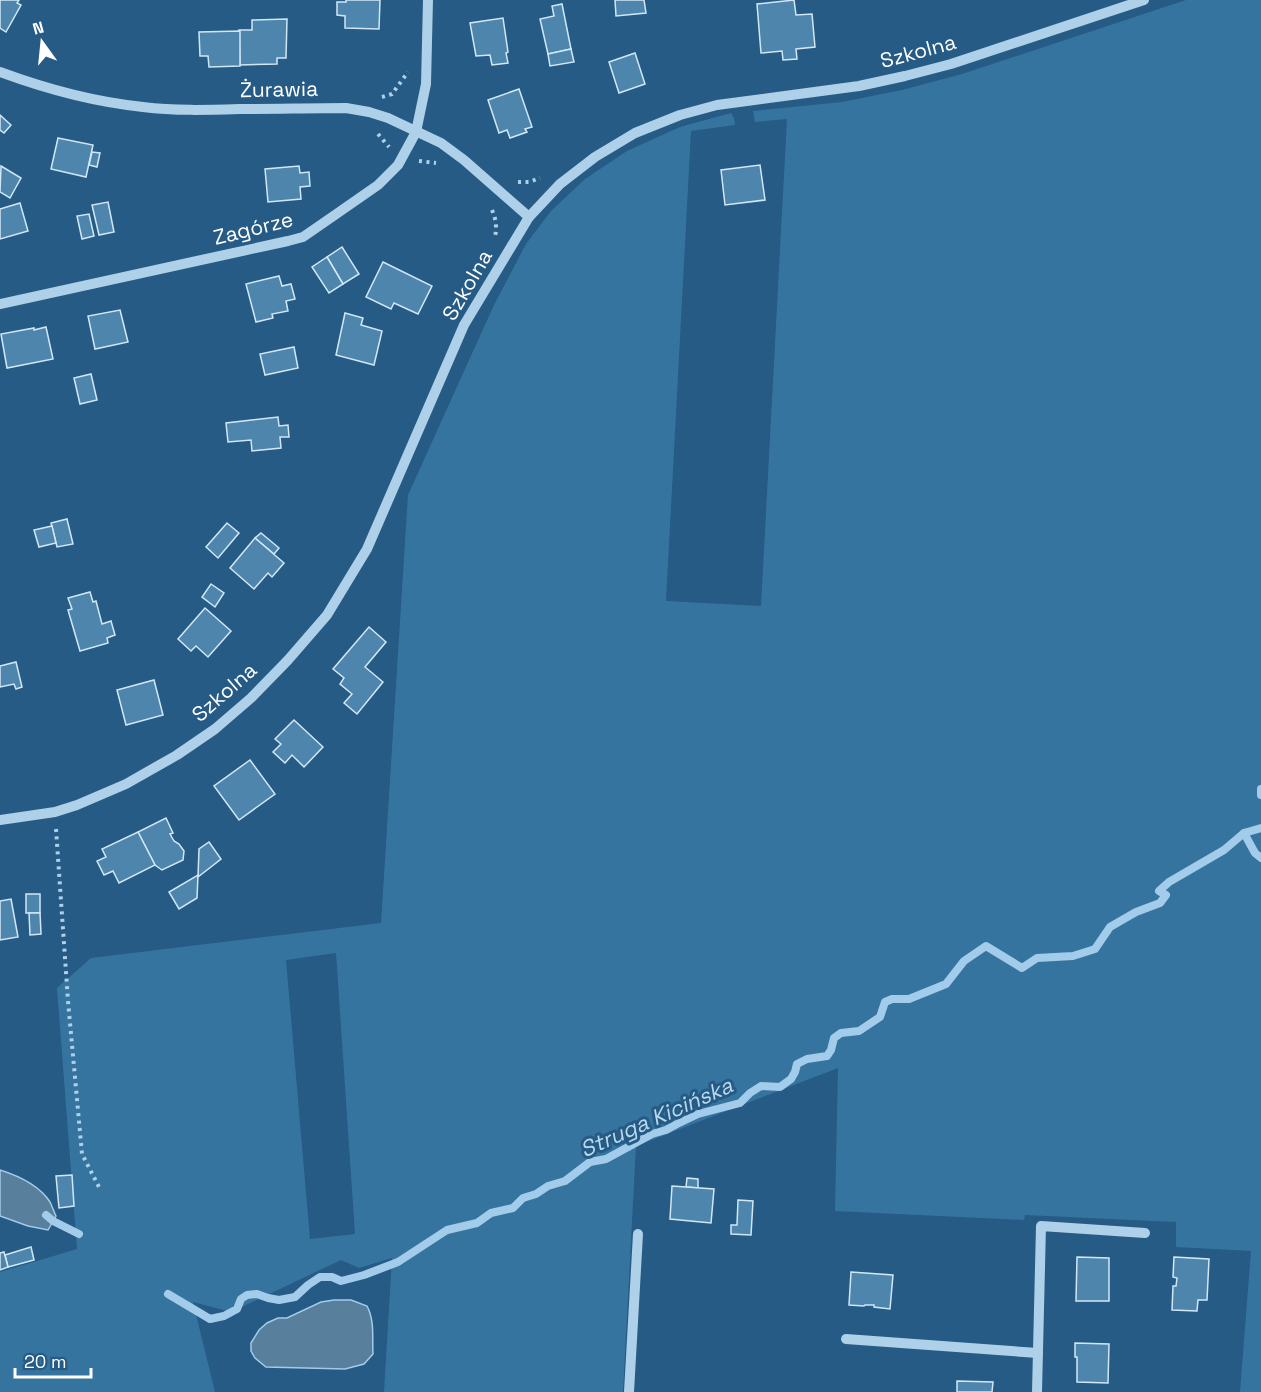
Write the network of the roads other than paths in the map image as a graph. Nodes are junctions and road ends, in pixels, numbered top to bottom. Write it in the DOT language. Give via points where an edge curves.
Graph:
graph roads {
  1 [pos="428,0"];
  2 [pos="1144,0"];
  3 [pos="0,72"];
  4 [pos="416,132"];
  5 [pos="529,217"];
  6 [pos="0,304"];
  7 [pos="0,820"];
  8 [pos="1145,1233"];
  9 [pos="638,1234"];
  10 [pos="846,1339"];
  11 [pos="1038,1353"];
  12 [pos="629,1392"];
  13 [pos="1037,1392"];
  1 -- 4 [label="street, Zagórze" via="426,84"];
  2 -- 5 [label="street, Szkolna" via="905,76 717,105 680,115 634,133 595,157 560,184"];
  3 -- 4 [label="street, Żurawia" via="67,93 143,107 346,108 388,118"];
  4 -- 5 [label="street, Żurawia" via="441,143 464,160"];
  4 -- 6 [label="street, Zagórze" via="398,165 378,184 303,237"];
  5 -- 7 [label="street, Szkolna" via="464,325 367,549 327,615 288,660 215,729 126,784 55,812"];
  8 -- 11 [label="street" via="1041,1227"];
  9 -- 12 [label="street"];
  10 -- 11 [label="street"];
  11 -- 13 [label="street"];
}
